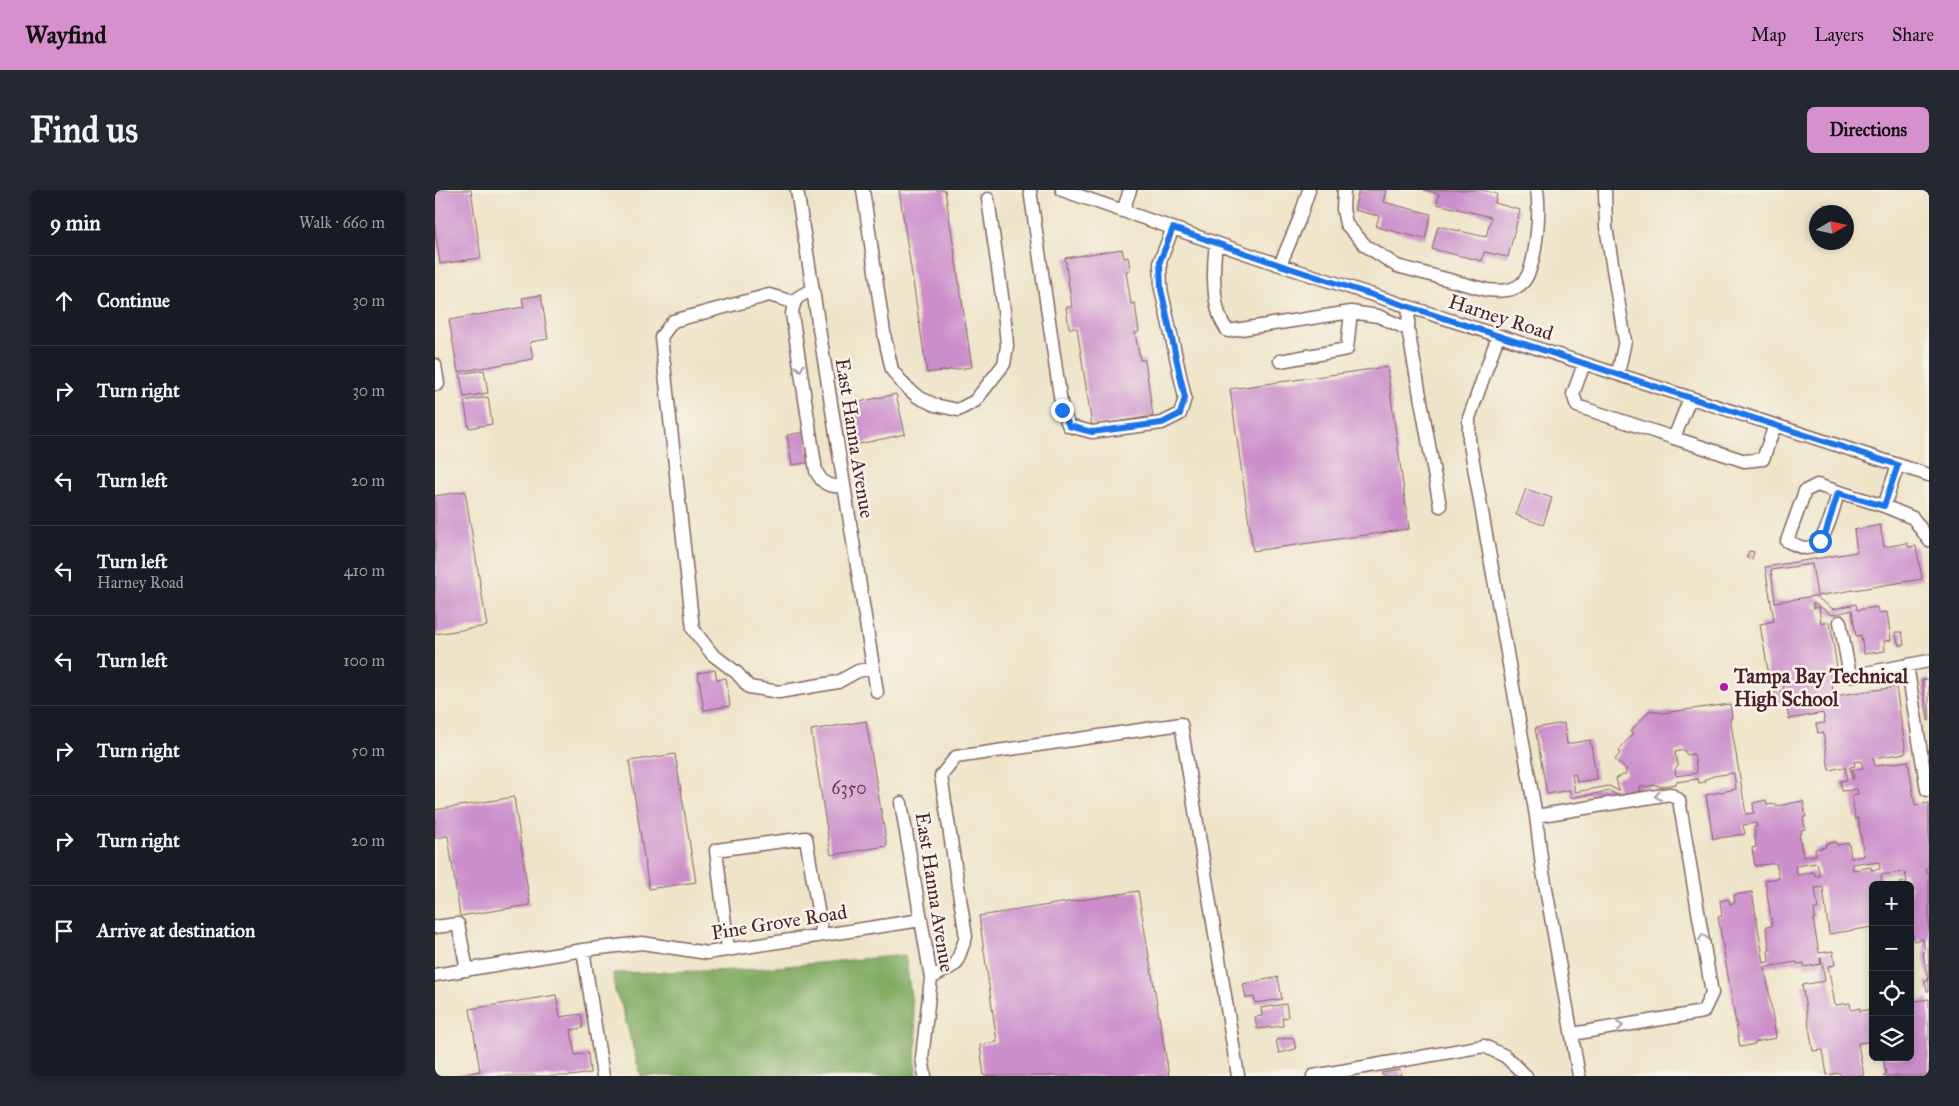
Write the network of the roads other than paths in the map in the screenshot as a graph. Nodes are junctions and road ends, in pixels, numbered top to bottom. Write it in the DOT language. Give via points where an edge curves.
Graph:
graph roads {
  1 [pos="797,190"];
  2 [pos="863,190"];
  3 [pos="1030,190"];
  4 [pos="1062,190"];
  5 [pos="1130,190"];
  6 [pos="1309,190"];
  7 [pos="1344,190"];
  8 [pos="1537,190"];
  9 [pos="1605,190"];
  10 [pos="988,199"];
  11 [pos="1123,211"];
  12 [pos="1173,228"];
  13 [pos="1216,243"];
  14 [pos="1280,265"];
  15 [pos="813,290"];
  16 [pos="793,302"];
  17 [pos="1409,307"];
  18 [pos="1351,312"];
  19 [pos="1408,328"];
  20 [pos="1498,336"];
  21 [pos="1280,361"];
  22 [pos="1584,364"];
  23 [pos="435,365"];
  24 [pos="1618,374"];
  25 [pos="435,384"];
  26 [pos="1690,398"];
  27 [pos="1775,425"];
  28 [pos="1674,438"];
  29 [pos="1898,465"];
  30 [pos="1929,475"];
  31 [pos="844,486"];
  32 [pos="1838,493"];
  33 [pos="1440,506"];
  34 [pos="1884,506"];
  35 [pos="1929,540"];
  36 [pos="1840,622"];
  37 [pos="1929,661"];
  38 [pos="1907,665"];
  39 [pos="873,668"];
  40 [pos="877,692"];
  41 [pos="1929,790"];
  42 [pos="901,803"];
  43 [pos="1536,816"];
  44 [pos="921,920"];
  45 [pos="435,926"];
  46 [pos="822,934"];
  47 [pos="728,949"];
  48 [pos="583,950"];
  49 [pos="467,970"];
  50 [pos="435,975"];
  51 [pos="931,978"];
  52 [pos="1572,1034"];
  53 [pos="603,1076"];
  54 [pos="925,1076"];
  55 [pos="1238,1076"];
  56 [pos="1313,1076"];
  57 [pos="1526,1076"];
  58 [pos="1579,1076"];
  1 -- 15 [label="street, East Hanna Avenue"];
  2 -- 10 [label="street" via="892,370 918,397 935,406 959,410 975,401 1004,364 1007,346"];
  3 -- 12 [label="street" via="1062,410 1069,426 1092,432 1162,423 1180,414 1185,398 1161,289 1160,261"];
  4 -- 11 [label="street, Harney Road"];
  5 -- 11 [label="street"];
  6 -- 14 [label="street"];
  7 -- 8 [label="street" via="1346,224 1367,246 1397,266 1502,292 1521,285 1528,275 1535,245"];
  9 -- 24 [label="street" via="1606,227 1625,341"];
  11 -- 12 [label="street, Harney Road"];
  12 -- 13 [label="street, Harney Road"];
  13 -- 14 [label="street, Harney Road"];
  13 -- 18 [label="street" via="1213,280 1221,322 1228,331"];
  14 -- 17 [label="street, Harney Road"];
  15 -- 16 [label="street"];
  15 -- 31 [label="street, East Hanna Avenue"];
  16 -- 31 [label="street, one-way" via="792,320 816,471 827,485"];
  16 -- 39 [label="street" via="769,295 673,322 661,337 693,629 712,654 749,687 779,692 838,682 858,671"];
  17 -- 19 [label="street"];
  17 -- 20 [label="street, Harney Road"];
  18 -- 19 [label="street" via="1378,316"];
  18 -- 21 [label="street" via="1347,348"];
  19 -- 33 [label="street"];
  20 -- 22 [label="street, Harney Road"];
  20 -- 43 [label="street" via="1469,418 1469,439"];
  22 -- 24 [label="street, Harney Road"];
  22 -- 28 [label="street" via="1573,394 1577,406"];
  23 -- 25 [label="street"];
  24 -- 26 [label="street, Harney Road"];
  26 -- 27 [label="street, Harney Road"];
  26 -- 28 [label="street"];
  27 -- 28 [label="street" via="1763,459 1745,461"];
  27 -- 29 [label="street, Harney Road"];
  29 -- 30 [label="street, Harney Road"];
  29 -- 34 [label="street"];
  31 -- 39 [label="street, East Hanna Avenue"];
  32 -- 32 [label="street" via="1817,485 1805,491 1787,541 1805,548 1820,541 1825,535"];
  32 -- 34 [label="street"];
  34 -- 35 [label="street" via="1913,518"];
  36 -- 38 [label="street" via="1850,676"];
  37 -- 38 [label="street"];
  38 -- 41 [label="street"];
  39 -- 40 [label="street, East Hanna Avenue"];
  42 -- 44 [label="street, East Hanna Avenue"];
  43 -- 52 [label="street"];
  52 -- 43 [label="street, one-way" via="1703,1012 1713,994 1679,800 1670,794"];
  44 -- 46 [label="street, Pine Grove Road"];
  44 -- 51 [label="street, East Hanna Avenue"];
  45 -- 49 [label="street" via="458,924"];
  46 -- 47 [label="street, Pine Grove Road"];
  46 -- 47 [label="street" via="806,838 716,850"];
  47 -- 48 [label="street, Pine Grove Road" via="707,952 641,943"];
  48 -- 49 [label="street, Pine Grove Road"];
  48 -- 53 [label="street"];
  49 -- 50 [label="street, Pine Grove Road"];
  51 -- 54 [label="street, East Hanna Avenue" via="922,1058"];
  51 -- 55 [label="street" via="956,964 966,937 941,776 956,757 1181,724"];
  52 -- 58 [label="street"];
  56 -- 57 [label="street" via="1484,1046 1505,1056"];
}
